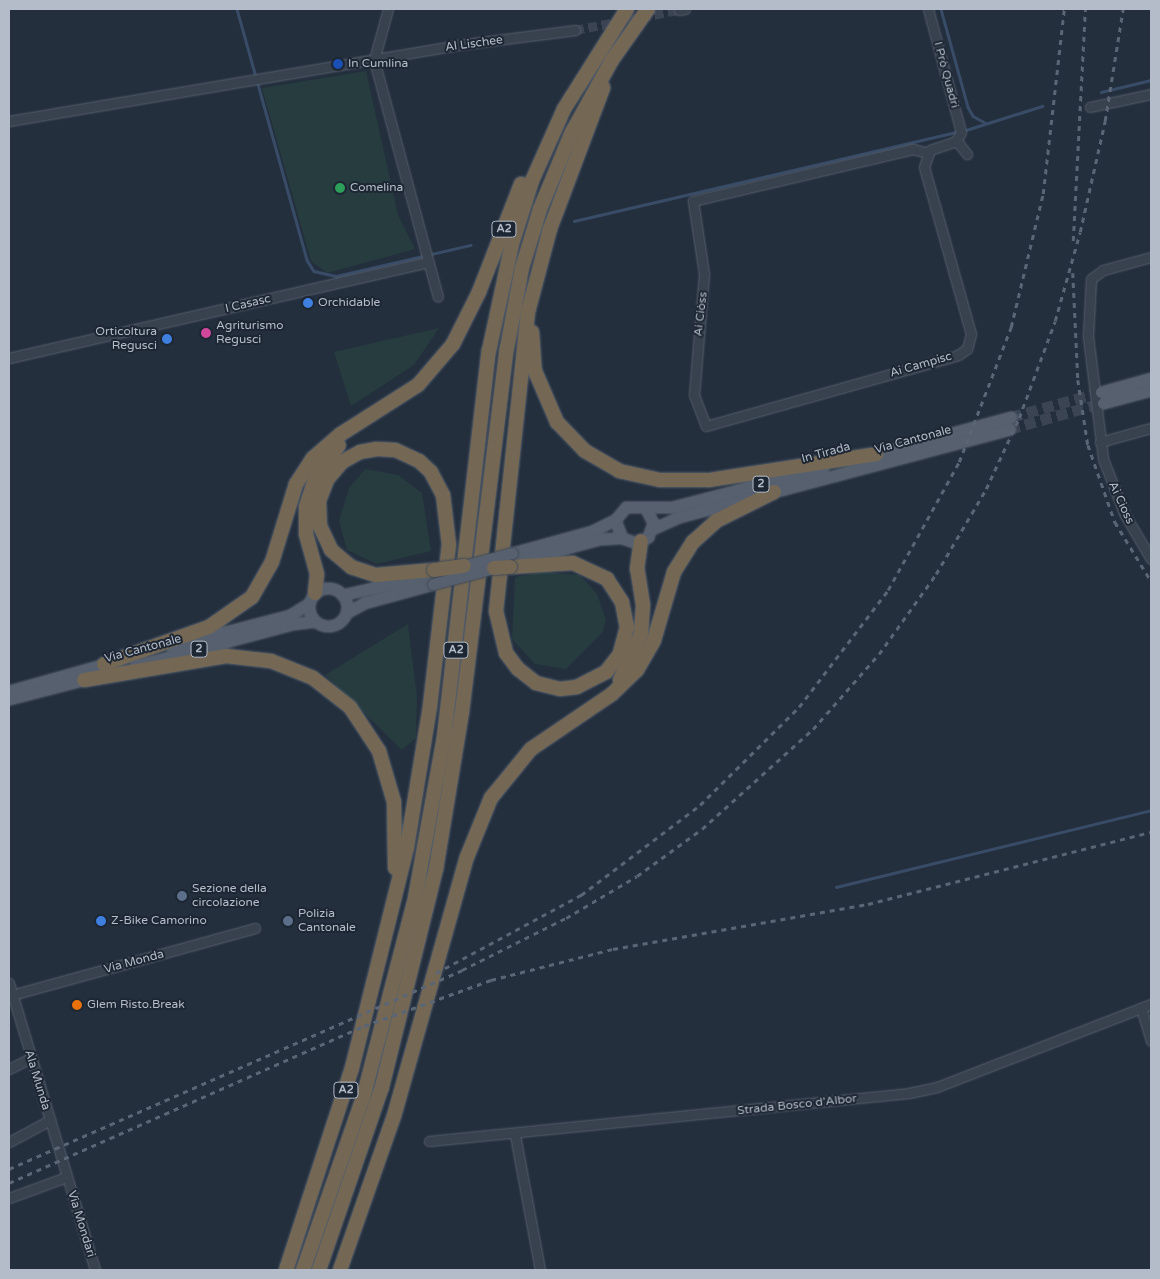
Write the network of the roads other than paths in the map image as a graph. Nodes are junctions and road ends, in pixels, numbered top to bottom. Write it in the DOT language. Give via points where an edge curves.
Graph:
graph roads {
  1 [pos="388,9"];
  2 [pos="627,9"];
  3 [pos="648,9"];
  4 [pos="928,9"];
  5 [pos="575,30"];
  6 [pos="607,36"];
  7 [pos="622,45"];
  8 [pos="374,60"];
  9 [pos="1151,94"];
  10 [pos="1090,107"];
  11 [pos="9,121"];
  12 [pos="956,141"];
  13 [pos="928,153"];
  14 [pos="967,154"];
  15 [pos="427,257"];
  16 [pos="1151,257"];
  17 [pos="536,276"];
  18 [pos="438,297"];
  19 [pos="9,358"];
  20 [pos="1151,378"];
  21 [pos="1151,390"];
  22 [pos="384,409"];
  23 [pos="1010,423"];
  24 [pos="706,426"];
  25 [pos="1151,428"];
  26 [pos="1100,442"];
  27 [pos="876,454"];
  28 [pos="774,492"];
  29 [pos="646,509"];
  30 [pos="615,520"];
  31 [pos="652,529"];
  32 [pos="622,538"];
  33 [pos="641,542"];
  34 [pos="1151,559"];
  35 [pos="511,561"];
  36 [pos="464,566"];
  37 [pos="494,568"];
  38 [pos="434,576"];
  39 [pos="342,595"];
  40 [pos="312,598"];
  41 [pos="346,613"];
  42 [pos="315,621"];
  43 [pos="104,664"];
  44 [pos="84,680"];
  45 [pos="9,690"];
  46 [pos="28,691"];
  47 [pos="9,701"];
  48 [pos="601,702"];
  49 [pos="255,928"];
  50 [pos="386,938"];
  51 [pos="9,983"];
  52 [pos="12,995"];
  53 [pos="1151,1004"];
  54 [pos="1141,1008"];
  55 [pos="1151,1041"];
  56 [pos="31,1058"];
  57 [pos="9,1069"];
  58 [pos="50,1120"];
  59 [pos="516,1135"];
  60 [pos="428,1141"];
  61 [pos="9,1142"];
  62 [pos="66,1177"];
  63 [pos="9,1198"];
  64 [pos="96,1270"];
  65 [pos="286,1270"];
  66 [pos="304,1270"];
  67 [pos="319,1270"];
  68 [pos="340,1270"];
  69 [pos="540,1270"];
  1 -- 8 [label="street"];
  2 -- 6 [label="highway, A2"];
  3 -- 7 [label="highway, A2"];
  4 -- 12 [label="street, I Prò Quadri" via="961,129"];
  5 -- 8 [label="street, Al Lischee"];
  6 -- 22 [label="highway, A2" via="580,64 550,118 479,292 453,344 424,380"];
  6 -- 66 [label="highway, A2" via="547,146 525,201 506,266 485,384 444,737 416,898 363,1098"];
  7 -- 17 [label="highway, A2" via="560,197"];
  7 -- 67 [label="highway, A2" via="590,96 562,151 522,268 507,348 464,703 436,869 384,1079"];
  8 -- 11 [label="street"];
  8 -- 15 [label="street"];
  9 -- 10 [label="street"];
  12 -- 13 [label="street" via="936,146"];
  12 -- 14 [label="street"];
  13 -- 24 [label="street, Ai Ciòss" via="913,149 693,201 704,274 694,395"];
  13 -- 24 [label="street, Ai Campisc" via="925,171 971,334 967,349"];
  15 -- 18 [label="street"];
  15 -- 19 [label="street, I Casasc"];
  16 -- 26 [label="street, Ai Cioss" via="1099,272 1089,281 1089,354"];
  17 -- 27 [label="highway, A2" via="532,345 541,390 570,437 602,462 642,477 696,481 742,477"];
  17 -- 35 [label="highway, A2" via="516,404 498,577 498,627 511,661 536,683 560,689 577,688 606,672 620,654 627,628 622,602 607,579 573,563"];
  20 -- 21 [label="main road" via="1102,398"];
  22 -- 40 [label="highway, A2" via="333,451 312,484 305,520 317,574"];
  22 -- 43 [label="highway, A2" via="342,434 308,465 293,493 268,573 246,604 208,627"];
  23 -- 27 [label="main road, In Tirada / 2"];
  23 -- 28 [label="main road, Via Cantonale / 2"];
  25 -- 26 [label="street"];
  26 -- 34 [label="street, Ai Cioss" via="1118,501"];
  27 -- 29 [label="main road, In Tirada / 2" via="672,507"];
  28 -- 31 [label="main road, Via Cantonale / 2" via="678,517"];
  28 -- 48 [label="highway" via="716,522 688,547 671,579 647,655 628,681"];
  29 -- 30 [label="main road" via="626,507"];
  29 -- 31 [label="main road" via="653,520"];
  30 -- 32 [label="main road"];
  30 -- 35 [label="main road" via="592,532"];
  31 -- 33 [label="main road"];
  32 -- 33 [label="main road"];
  32 -- 35 [label="main road" via="600,539"];
  33 -- 48 [label="highway" via="637,570 643,606 641,634 627,668"];
  35 -- 36 [label="main road, bridge"];
  35 -- 37 [label="highway, A2, bridge"];
  36 -- 38 [label="highway, A2, bridge"];
  37 -- 38 [label="main road, bridge"];
  38 -- 39 [label="main road"];
  38 -- 41 [label="main road"];
  38 -- 50 [label="highway, A2" via="376,576 351,567 332,550 322,532 318,507 327,480 342,462 360,452 376,449 395,450 414,458 440,487 449,524 441,624 422,765"];
  39 -- 40 [label="main road" via="329,588"];
  39 -- 41 [label="main road"];
  40 -- 42 [label="main road"];
  40 -- 43 [label="main road, Via Cantonale / 2" via="290,615"];
  41 -- 42 [label="main road" via="334,626"];
  42 -- 44 [label="main road, Via Cantonale / 2" via="292,624"];
  43 -- 46 [label="main road, Via Cantonale / 2"];
  44 -- 46 [label="main road, Via Cantonale / 2"];
  44 -- 50 [label="highway, A2" via="201,658 238,656 293,668 332,690 357,714 374,741 391,790 396,857"];
  45 -- 46 [label="main road, Via Cantonale / 2"];
  46 -- 47 [label="main road, Via Cantonale / 2"];
  48 -- 68 [label="highway" via="522,757 486,808 467,857 389,1130"];
  49 -- 52 [label="street, Via Monda"];
  50 -- 65 [label="highway, A2" via="338,1117"];
  51 -- 52 [label="street, Ala Munda"];
  52 -- 56 [label="street, Ala Munda"];
  53 -- 54 [label="street, Strada Bosco d'Albor"];
  54 -- 55 [label="street"];
  54 -- 59 [label="street, Strada Bosco d'Albor" via="925,1090"];
  56 -- 57 [label="street"];
  56 -- 58 [label="street, Ala Munda"];
  58 -- 61 [label="street"];
  58 -- 62 [label="street, Ala Munda"];
  59 -- 60 [label="street, Strada Bosco d'Albor"];
  59 -- 69 [label="street"];
  62 -- 63 [label="street"];
  62 -- 64 [label="street, Via Mondari"];
}
